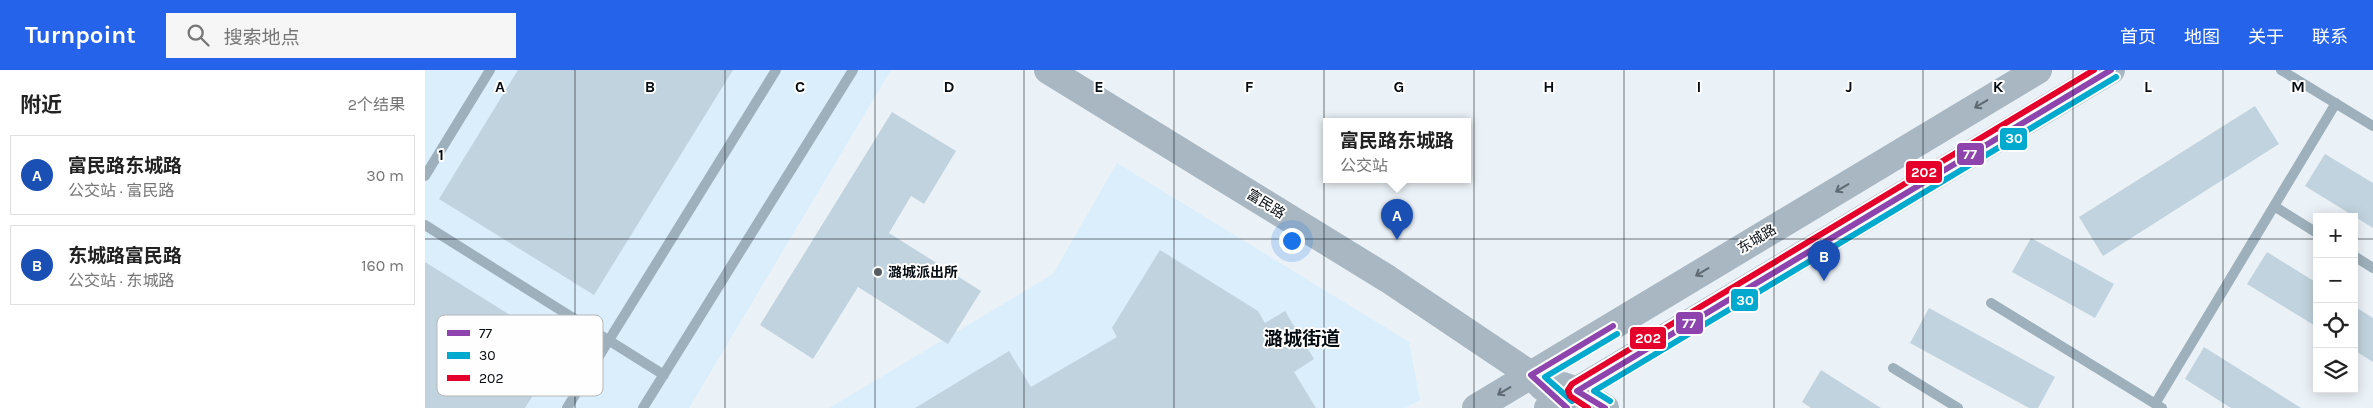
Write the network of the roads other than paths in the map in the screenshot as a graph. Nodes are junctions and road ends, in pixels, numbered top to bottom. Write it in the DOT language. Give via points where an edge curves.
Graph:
graph roads {
  1 [pos="490,70"];
  2 [pos="776,70"];
  3 [pos="853,70"];
  4 [pos="1048,70"];
  5 [pos="2038,70"];
  6 [pos="2111,70"];
  7 [pos="2281,70"];
  8 [pos="2336,104"];
  9 [pos="2373,126"];
  10 [pos="425,176"];
  11 [pos="2274,206"];
  12 [pos="425,225"];
  13 [pos="2313,230"];
  14 [pos="2357,258"];
  15 [pos="2373,268"];
  16 [pos="1991,303"];
  17 [pos="569,315"];
  18 [pos="603,336"];
  19 [pos="609,340"];
  20 [pos="603,350"];
  21 [pos="1893,368"];
  22 [pos="664,375"];
  23 [pos="1531,375"];
  24 [pos="574,396"];
  25 [pos="1563,402"];
  26 [pos="2158,406"];
  27 [pos="567,408"];
  28 [pos="643,408"];
  29 [pos="1476,408"];
  30 [pos="1605,408"];
  31 [pos="1957,408"];
  1 -- 10 [label="lane"];
  2 -- 19 [label="lane"];
  3 -- 22 [label="lane"];
  4 -- 23 [label="main road, 富民路" via="1388,279"];
  5 -- 23 [label="main road, 东城路, one-way"];
  6 -- 25 [label="main road"];
  7 -- 8 [label="lane"];
  8 -- 9 [label="lane"];
  8 -- 11 [label="lane"];
  11 -- 13 [label="lane"];
  11 -- 26 [label="lane"];
  12 -- 17 [label="lane"];
  14 -- 15 [label="lane"];
  16 -- 26 [label="lane"];
  18 -- 19 [label="lane"];
  19 -- 20 [label="lane"];
  19 -- 22 [label="lane"];
  21 -- 31 [label="lane"];
  22 -- 28 [label="lane"];
  23 -- 25 [label="main road, 富民路"];
  23 -- 29 [label="main road, 东城路, one-way"];
  24 -- 27 [label="lane"];
  25 -- 30 [label="main road, 富民路"];
}
